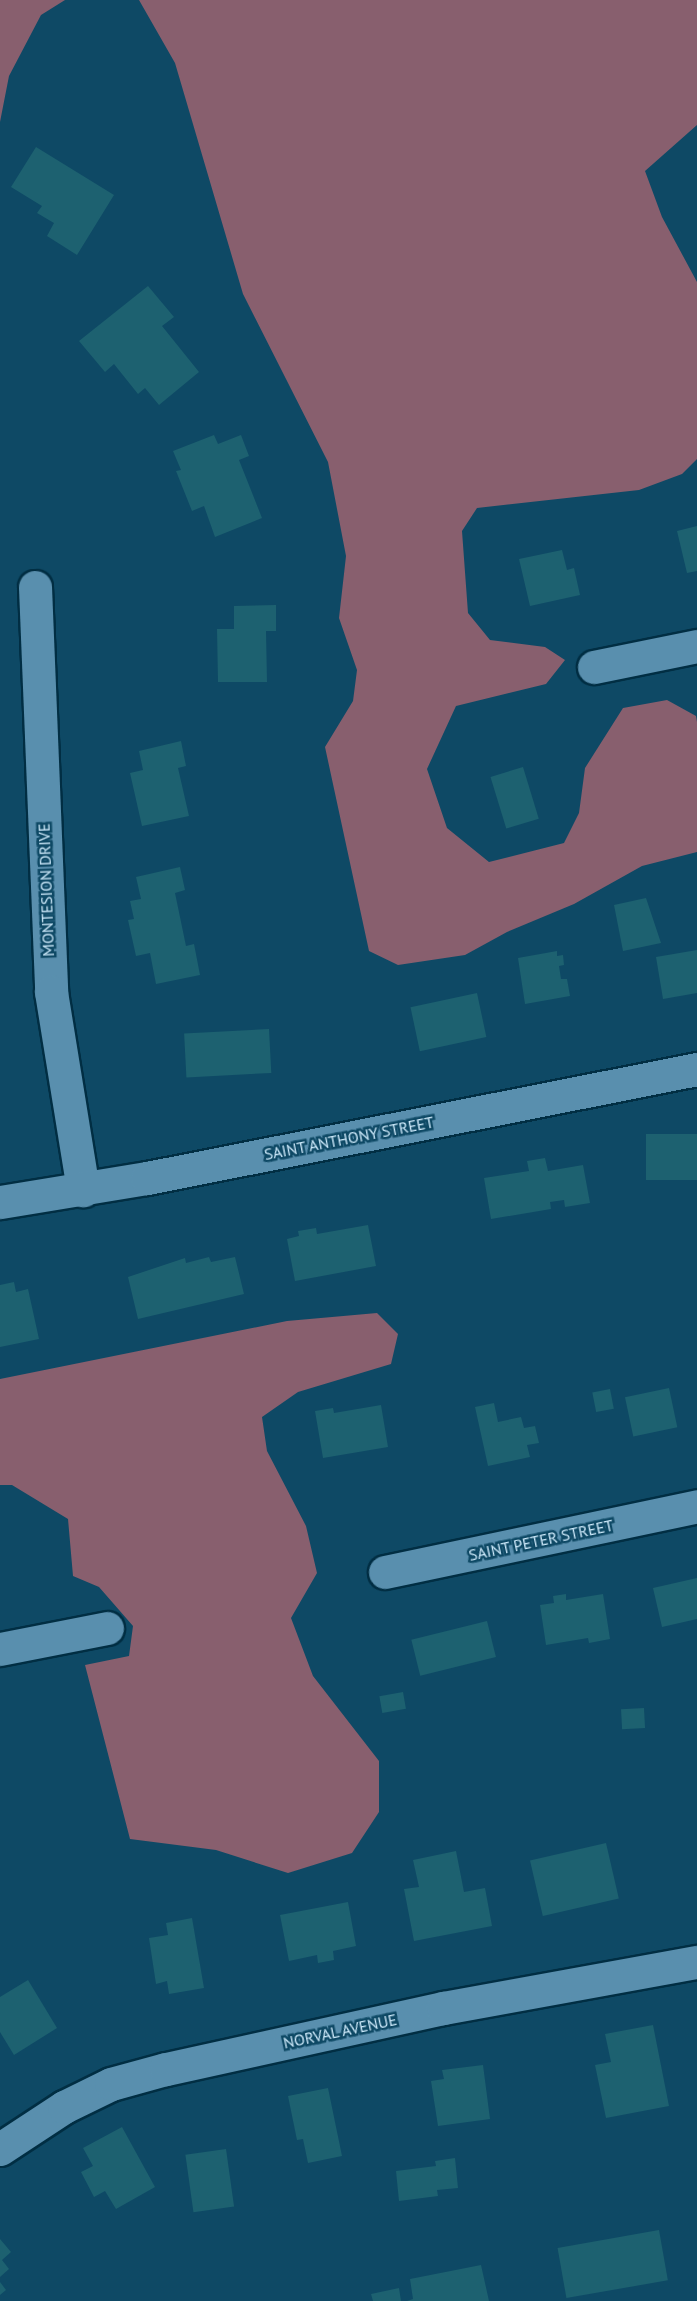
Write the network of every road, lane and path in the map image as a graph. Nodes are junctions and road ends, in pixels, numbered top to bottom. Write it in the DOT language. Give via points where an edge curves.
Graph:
graph roads {
  1 [pos="35,587"];
  2 [pos="697,646"];
  3 [pos="594,667"];
  4 [pos="697,1069"];
  5 [pos="83,1190"];
  6 [pos="0,1202"];
  7 [pos="697,1506"];
  8 [pos="385,1572"];
  9 [pos="107,1628"];
  10 [pos="0,1649"];
  11 [pos="697,1962"];
  12 [pos="0,2149"];
  1 -- 5 [label="street, MONTESION DRIVE" via="51,992"];
  2 -- 3 [label="street"];
  4 -- 5 [label="street, SAINT ANTHONY STREET"];
  5 -- 6 [label="street, SAINT ANTHONY STREET"];
  7 -- 8 [label="street, SAINT PETER STREET"];
  9 -- 10 [label="street"];
  11 -- 12 [label="street, NORVAL AVENUE" via="443,2008 166,2069 111,2084 64,2107"];
}
